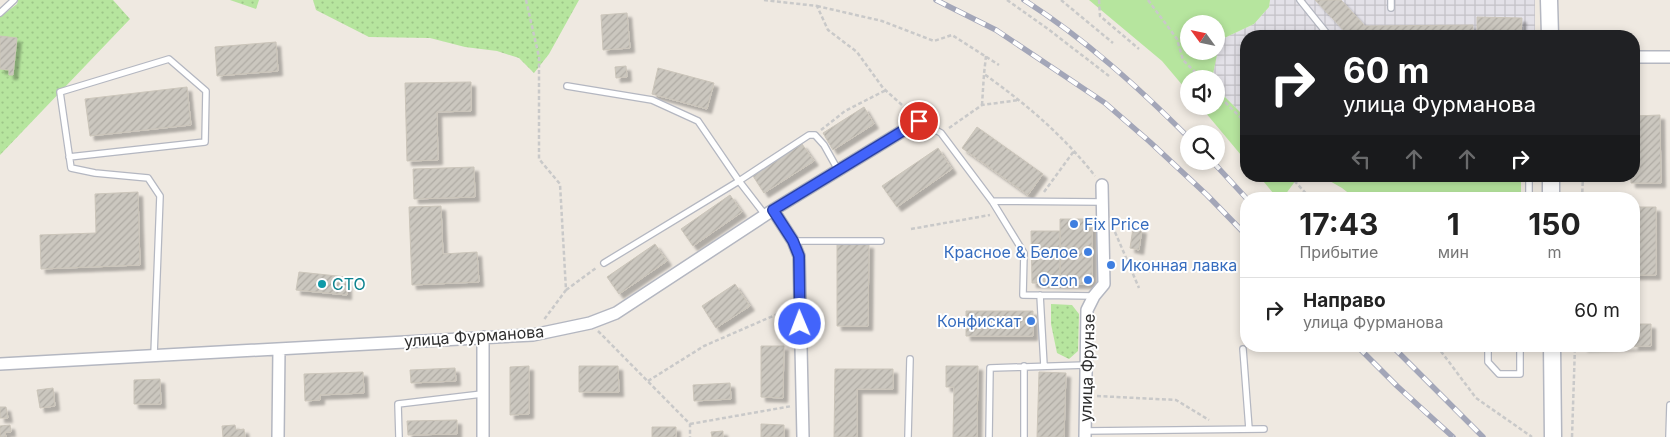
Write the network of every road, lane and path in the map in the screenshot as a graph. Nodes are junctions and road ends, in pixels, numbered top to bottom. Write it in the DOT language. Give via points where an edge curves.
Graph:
graph roads {
  1 [pos="14,0"];
  2 [pos="526,0"];
  3 [pos="764,0"];
  4 [pos="1007,0"];
  5 [pos="1061,0"];
  6 [pos="1099,0"];
  7 [pos="1148,0"];
  8 [pos="1300,0"];
  9 [pos="1391,0"];
  10 [pos="1550,0"];
  11 [pos="817,6"];
  12 [pos="1391,8"];
  13 [pos="0,13"];
  14 [pos="1324,30"];
  15 [pos="1550,30"];
  16 [pos="1113,43"];
  17 [pos="1139,49"];
  18 [pos="986,56"];
  19 [pos="1640,57"];
  20 [pos="1670,57"];
  21 [pos="999,65"];
  22 [pos="1193,70"];
  23 [pos="984,74"];
  24 [pos="1109,76"];
  25 [pos="567,86"];
  26 [pos="886,90"];
  27 [pos="1020,100"];
  28 [pos="1225,102"];
  29 [pos="982,105"];
  30 [pos="1240,117"];
  31 [pos="919,121"];
  32 [pos="941,133"];
  33 [pos="815,135"];
  34 [pos="1074,151"];
  35 [pos="69,157"];
  36 [pos="838,170"];
  37 [pos="739,181"];
  38 [pos="1295,182"];
  39 [pos="1102,185"];
  40 [pos="1305,192"];
  41 [pos="992,201"];
  42 [pos="1037,201"];
  43 [pos="1102,202"];
  44 [pos="770,213"];
  45 [pos="999,213"];
  46 [pos="1104,224"];
  47 [pos="912,229"];
  48 [pos="793,241"];
  49 [pos="881,241"];
  50 [pos="604,263"];
  51 [pos="1139,288"];
  52 [pos="566,290"];
  53 [pos="1040,296"];
  54 [pos="1094,296"];
  55 [pos="800,304"];
  56 [pos="590,323"];
  57 [pos="533,334"];
  58 [pos="483,337"];
  59 [pos="279,349"];
  60 [pos="1243,352"];
  61 [pos="1442,352"];
  62 [pos="1488,352"];
  63 [pos="1520,352"];
  64 [pos="1552,352"];
  65 [pos="1575,352"];
  66 [pos="154,356"];
  67 [pos="910,359"];
  68 [pos="0,364"];
  69 [pos="1086,365"];
  70 [pos="1024,366"];
  71 [pos="1044,366"];
  72 [pos="648,381"];
  73 [pos="482,394"];
  74 [pos="1086,396"];
  75 [pos="802,404"];
  76 [pos="1670,405"];
  77 [pos="690,424"];
  78 [pos="1225,429"];
  79 [pos="1249,429"];
  80 [pos="1264,429"];
  81 [pos="1085,434"];
  82 [pos="278,437"];
  83 [pos="399,437"];
  84 [pos="483,437"];
  85 [pos="690,437"];
  86 [pos="803,437"];
  87 [pos="908,437"];
  88 [pos="989,437"];
  89 [pos="1024,437"];
  90 [pos="1532,437"];
  91 [pos="1553,437"];
  92 [pos="1572,437"];
  93 [pos="1669,437"];
  1 -- 13 [label="lane"];
  2 -- 52 [label="path" via="539,56 539,159 560,184"];
  3 -- 11 [label="path"];
  4 -- 24 [label="path"];
  5 -- 16 [label="path"];
  6 -- 17 [label="path" via="1100,16"];
  7 -- 22 [label="path" via="1177,39 1183,60"];
  8 -- 14 [label="lane"];
  9 -- 12 [label="lane"];
  10 -- 15 [label="main road"];
  11 -- 18 [label="path" via="882,21 934,41 952,35"];
  11 -- 26 [label="path" via="828,30 856,52"];
  18 -- 21 [label="path"];
  18 -- 23 [label="path"];
  19 -- 20 [label="street"];
  23 -- 27 [label="path"];
  23 -- 29 [label="path"];
  25 -- 37 [label="lane" via="652,100 698,120"];
  26 -- 31 [label="path"];
  26 -- 33 [label="path" via="845,111"];
  27 -- 29 [label="path"];
  27 -- 34 [label="path"];
  28 -- 30 [label="path"];
  29 -- 32 [label="path"];
  31 -- 32 [label="lane"];
  31 -- 36 [label="street, улица Фурманова"];
  32 -- 41 [label="lane"];
  33 -- 36 [label="lane"];
  33 -- 37 [label="lane" via="809,135"];
  34 -- 39 [label="path"];
  34 -- 42 [label="path"];
  35 -- 35 [label="lane" via="60,92 169,59 206,91 205,142"];
  35 -- 66 [label="lane" via="71,168 95,174 148,178 160,196"];
  36 -- 44 [label="street, улица Фурманова"];
  37 -- 44 [label="lane"];
  37 -- 50 [label="lane"];
  38 -- 40 [label="path"];
  39 -- 43 [label="street, улица Фрунзе"];
  41 -- 42 [label="lane"];
  41 -- 45 [label="lane"];
  42 -- 43 [label="lane"];
  43 -- 46 [label="street, улица Фрунзе"];
  44 -- 48 [label="street"];
  44 -- 56 [label="street, улица Фурманова" via="616,313"];
  45 -- 47 [label="path"];
  45 -- 53 [label="lane" via="1024,253 1023,295"];
  46 -- 51 [label="path" via="1114,230"];
  46 -- 54 [label="street, улица Фрунзе" via="1104,284"];
  48 -- 49 [label="lane"];
  48 -- 55 [label="street" via="799,256"];
  50 -- 52 [label="path"];
  52 -- 57 [label="path"];
  53 -- 54 [label="lane"];
  53 -- 71 [label="lane"];
  54 -- 69 [label="street, улица Фрунзе" via="1087,310"];
  55 -- 72 [label="path" via="704,346"];
  55 -- 75 [label="street"];
  56 -- 57 [label="street, улица Фурманова"];
  56 -- 72 [label="path"];
  57 -- 58 [label="street, улица Фурманова"];
  58 -- 59 [label="street, улица Фурманова"];
  58 -- 73 [label="street"];
  59 -- 66 [label="street, улица Фурманова"];
  59 -- 82 [label="street"];
  60 -- 79 [label="lane"];
  61 -- 90 [label="path" via="1476,398"];
  62 -- 63 [label="lane" via="1488,362 1499,374 1520,374"];
  64 -- 91 [label="main road"];
  65 -- 92 [label="path"];
  66 -- 68 [label="street, улица Фурманова"];
  67 -- 87 [label="lane"];
  69 -- 71 [label="lane"];
  69 -- 74 [label="street, улица Фрунзе"];
  70 -- 71 [label="lane"];
  70 -- 88 [label="lane" via="990,368"];
  70 -- 89 [label="lane"];
  72 -- 77 [label="path"];
  73 -- 83 [label="lane" via="398,404"];
  73 -- 84 [label="street"];
  74 -- 78 [label="path" via="1176,400"];
  74 -- 81 [label="street, улица Фрунзе"];
  75 -- 77 [label="path"];
  75 -- 86 [label="street"];
  76 -- 93 [label="lane"];
  77 -- 85 [label="path"];
  78 -- 79 [label="lane"];
  78 -- 81 [label="lane"];
  79 -- 80 [label="lane"];
}
